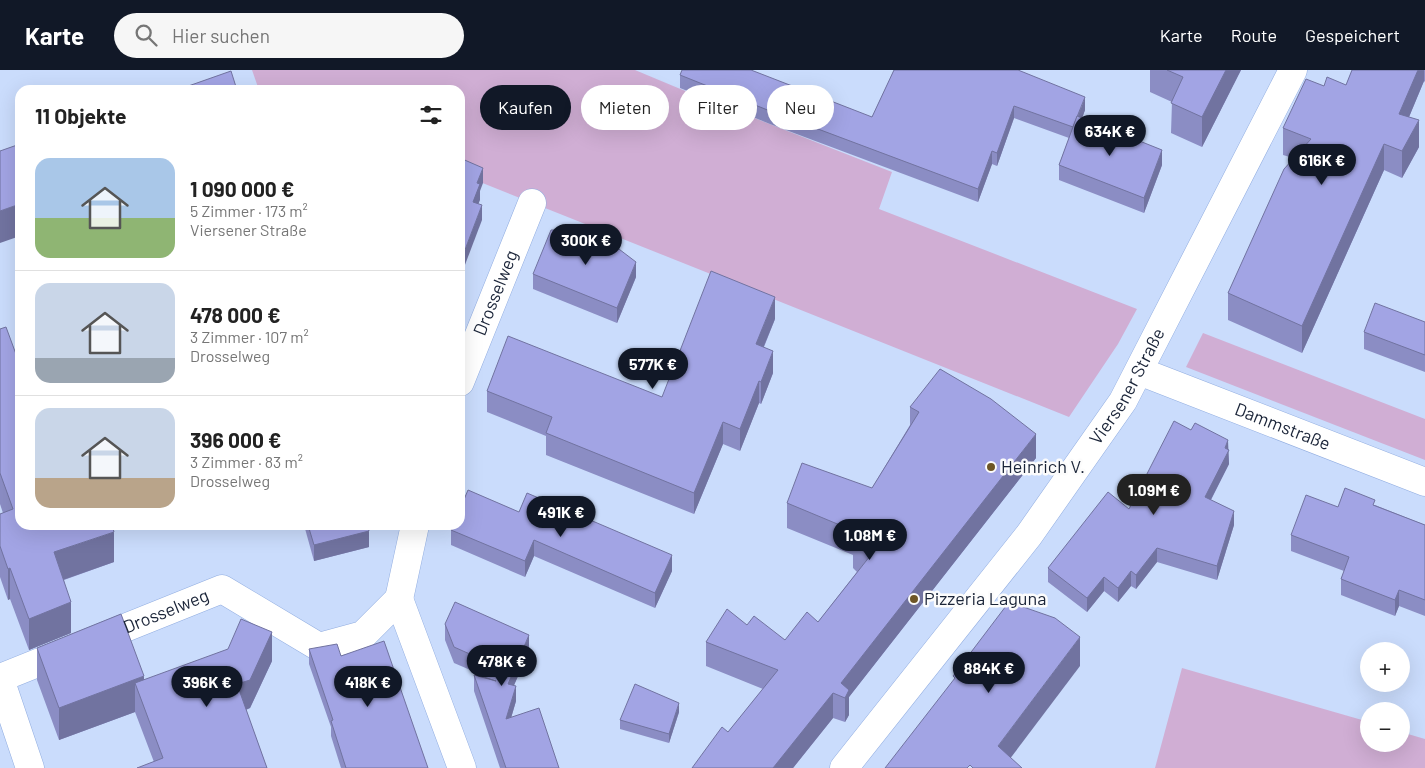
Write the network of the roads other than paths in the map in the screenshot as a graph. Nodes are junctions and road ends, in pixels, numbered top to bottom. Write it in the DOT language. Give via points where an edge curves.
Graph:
graph roads {
  1 [pos="1293,70"];
  2 [pos="532,203"];
  3 [pos="465,370"];
  4 [pos="1139,371"];
  5 [pos="1425,482"];
  6 [pos="414,530"];
  7 [pos="399,599"];
  8 [pos="0,678"];
  9 [pos="30,768"];
  10 [pos="462,768"];
  11 [pos="844,768"];
  1 -- 4 [label="street, Viersener Straße"];
  2 -- 3 [label="street, Drosselweg"];
  4 -- 5 [label="street, Dammstraße"];
  4 -- 11 [label="street, Viersener Straße" via="1123,401 1029,534"];
  6 -- 7 [label="street"];
  7 -- 8 [label="street, Drosselweg" via="363,635 319,647 222,589"];
  7 -- 10 [label="street"];
  8 -- 9 [label="street"];
}
